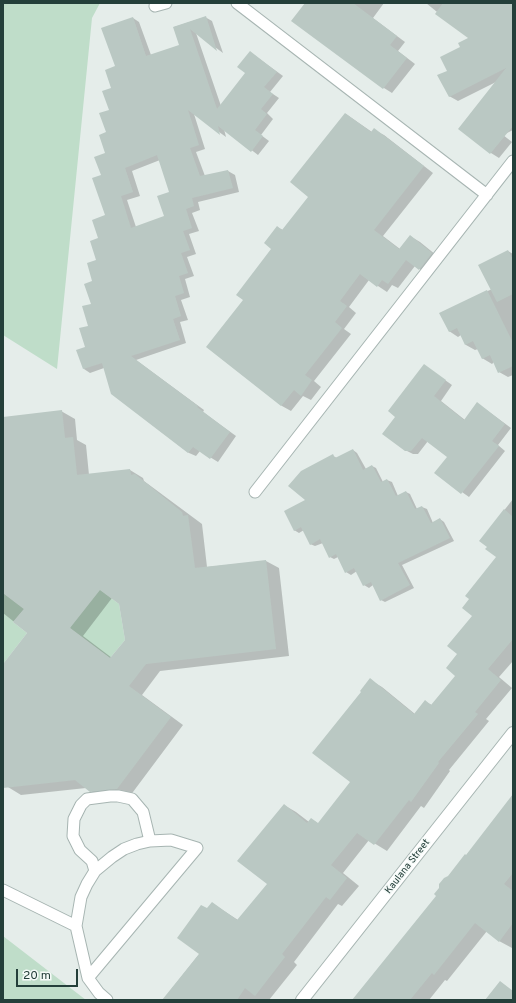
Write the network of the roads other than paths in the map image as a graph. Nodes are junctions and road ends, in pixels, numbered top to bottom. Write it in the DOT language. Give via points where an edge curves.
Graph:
graph roads {
  1 [pos="237,3"];
  2 [pos="513,161"];
  3 [pos="487,195"];
  4 [pos="255,492"];
  5 [pos="513,733"];
  6 [pos="150,841"];
  7 [pos="95,871"];
  8 [pos="3,890"];
  9 [pos="76,926"];
  10 [pos="88,978"];
  11 [pos="107,1000"];
  12 [pos="302,1000"];
  1 -- 3 [label="lane"];
  2 -- 3 [label="lane"];
  3 -- 4 [label="lane"];
  5 -- 12 [label="street, Kaulana Street"];
  6 -- 7 [label="lane" via="124,849"];
  6 -- 7 [label="lane" via="143,812 132,799 118,796 87,799 75,816 72,828 80,850 92,861"];
  6 -- 10 [label="lane" via="171,840 197,848"];
  7 -- 9 [label="lane" via="81,897"];
  8 -- 9 [label="lane"];
  9 -- 10 [label="lane"];
  10 -- 11 [label="lane"];
}
